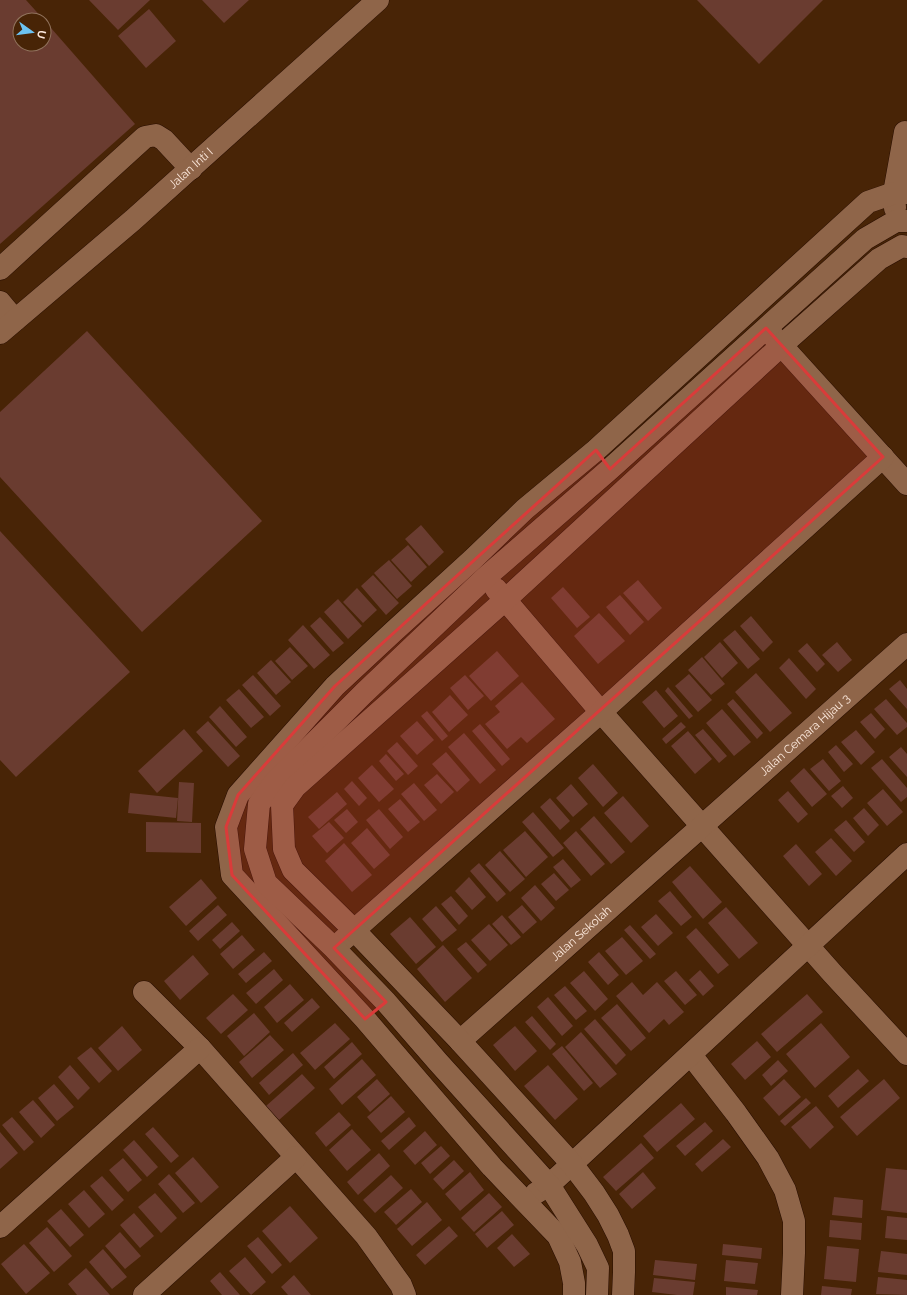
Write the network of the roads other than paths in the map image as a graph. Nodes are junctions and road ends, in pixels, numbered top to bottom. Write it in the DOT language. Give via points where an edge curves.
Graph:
graph roads {
  1 [pos="378,0"];
  2 [pos="905,132"];
  3 [pos="191,169"];
  4 [pos="900,193"];
  5 [pos="901,221"];
  6 [pos="904,247"];
  7 [pos="0,269"];
  8 [pos="0,302"];
  9 [pos="8,326"];
  10 [pos="766,328"];
  11 [pos="782,345"];
  12 [pos="596,450"];
  13 [pos="883,457"];
  14 [pos="610,469"];
  15 [pos="907,484"];
  16 [pos="486,577"];
  17 [pos="505,600"];
  18 [pos="907,644"];
  19 [pos="335,686"];
  20 [pos="351,706"];
  21 [pos="601,712"];
  22 [pos="702,826"];
  23 [pos="907,854"];
  24 [pos="355,931"];
  25 [pos="809,946"];
  26 [pos="334,948"];
  27 [pos="144,992"];
  28 [pos="386,1002"];
  29 [pos="365,1019"];
  30 [pos="460,1041"];
  31 [pos="200,1048"];
  32 [pos="907,1054"];
  33 [pos="691,1055"];
  34 [pos="296,1157"];
  35 [pos="572,1164"];
  36 [pos="549,1185"];
  37 [pos="525,1201"];
  38 [pos="0,1227"];
  39 [pos="399,1292"];
  40 [pos="144,1295"];
  41 [pos="574,1295"];
  42 [pos="597,1295"];
  43 [pos="623,1295"];
  44 [pos="792,1295"];
  1 -- 3 [label="street, Jalan Inti I"];
  2 -- 4 [label="street"];
  3 -- 7 [label="street" via="164,140 156,135 145,137"];
  3 -- 9 [label="street, Jalan Inti I"];
  4 -- 5 [label="street"];
  4 -- 12 [label="street" via="868,202"];
  5 -- 6 [label="street"];
  5 -- 10 [label="street" via="865,239"];
  6 -- 11 [label="street" via="879,259"];
  8 -- 9 [label="street"];
  10 -- 11 [label="street"];
  10 -- 14 [label="street"];
  11 -- 13 [label="street"];
  11 -- 17 [label="street"];
  12 -- 14 [label="street"];
  12 -- 19 [label="street" via="525,509"];
  13 -- 15 [label="street"];
  13 -- 21 [label="street"];
  14 -- 16 [label="street"];
  16 -- 17 [label="street"];
  16 -- 20 [label="street"];
  17 -- 21 [label="street"];
  17 -- 24 [label="street" via="295,787 282,806 284,849 293,870"];
  18 -- 22 [label="street, Jalan Cemara Hijau 3"];
  19 -- 20 [label="street"];
  19 -- 29 [label="street" via="238,795 226,827 232,875"];
  20 -- 26 [label="street" via="266,793 259,804 255,849 266,883"];
  21 -- 22 [label="street"];
  21 -- 24 [label="street"];
  22 -- 25 [label="street"];
  22 -- 30 [label="street, Jalan Sekolah"];
  23 -- 25 [label="street"];
  24 -- 26 [label="street"];
  24 -- 30 [label="street"];
  25 -- 32 [label="street"];
  25 -- 33 [label="street"];
  26 -- 28 [label="street"];
  27 -- 31 [label="street"];
  28 -- 29 [label="street"];
  28 -- 36 [label="street"];
  29 -- 37 [label="street" via="492,1167"];
  30 -- 35 [label="street"];
  31 -- 34 [label="street"];
  31 -- 38 [label="street"];
  33 -- 35 [label="street"];
  33 -- 44 [label="street" via="768,1158 785,1190 794,1221"];
  34 -- 39 [label="street" via="366,1236"];
  34 -- 40 [label="street"];
  35 -- 36 [label="street"];
  35 -- 43 [label="street" via="594,1193 618,1235 624,1251"];
  36 -- 37 [label="street"];
  36 -- 42 [label="street" via="587,1245 598,1268"];
  37 -- 41 [label="street" via="558,1236 570,1262"];
}
